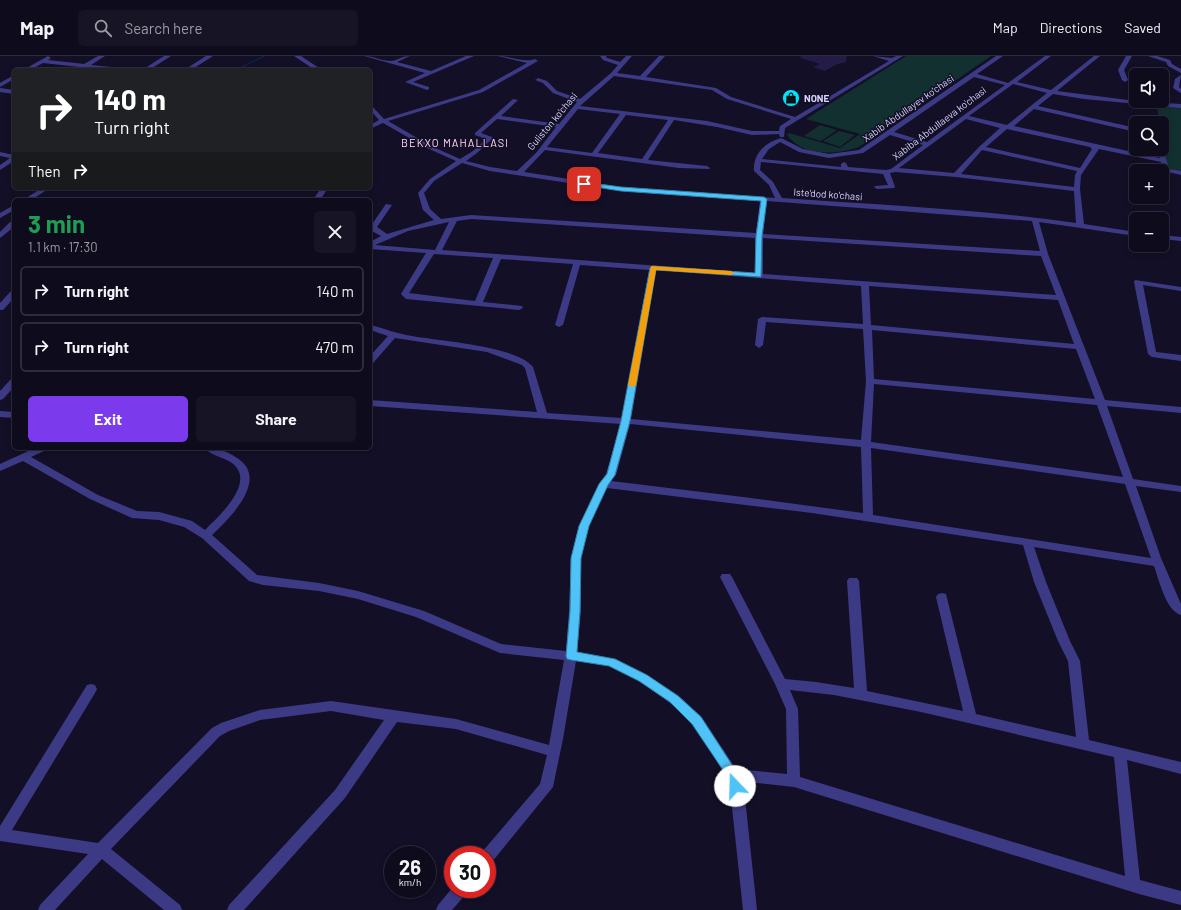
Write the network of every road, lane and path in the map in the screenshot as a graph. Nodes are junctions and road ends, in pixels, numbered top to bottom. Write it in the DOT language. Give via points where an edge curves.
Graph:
graph roads {
  1 [pos="51,56"];
  2 [pos="102,56"];
  3 [pos="168,56"];
  4 [pos="210,56"];
  5 [pos="297,56"];
  6 [pos="367,56"];
  7 [pos="407,56"];
  8 [pos="471,56"];
  9 [pos="501,56"];
  10 [pos="604,56"];
  11 [pos="629,56"];
  12 [pos="662,56"];
  13 [pos="876,56"];
  14 [pos="900,56"];
  15 [pos="1000,56"];
  16 [pos="1048,56"];
  17 [pos="1097,56"];
  18 [pos="1129,56"];
  19 [pos="1151,56"];
  20 [pos="893,60"];
  21 [pos="42,61"];
  22 [pos="393,62"];
  23 [pos="621,64"];
  24 [pos="85,66"];
  25 [pos="30,68"];
  26 [pos="104,68"];
  27 [pos="148,68"];
  28 [pos="190,68"];
  29 [pos="316,68"];
  30 [pos="1181,72"];
  31 [pos="431,73"];
  32 [pos="613,74"];
  33 [pos="972,75"];
  34 [pos="1181,77"];
  35 [pos="12,78"];
  36 [pos="641,79"];
  37 [pos="538,80"];
  38 [pos="1125,80"];
  39 [pos="1009,83"];
  40 [pos="0,85"];
  41 [pos="427,88"];
  42 [pos="0,90"];
  43 [pos="1181,91"];
  44 [pos="12,92"];
  45 [pos="1052,92"];
  46 [pos="515,100"];
  47 [pos="581,101"];
  48 [pos="1181,106"];
  49 [pos="577,107"];
  50 [pos="1033,107"];
  51 [pos="372,108"];
  52 [pos="624,113"];
  53 [pos="497,117"];
  54 [pos="964,117"];
  55 [pos="672,118"];
  56 [pos="796,119"];
  57 [pos="383,121"];
  58 [pos="372,126"];
  59 [pos="561,126"];
  60 [pos="1007,127"];
  61 [pos="1129,128"];
  62 [pos="782,132"];
  63 [pos="890,133"];
  64 [pos="781,140"];
  65 [pos="928,144"];
  66 [pos="1093,146"];
  67 [pos="543,148"];
  68 [pos="981,148"];
  69 [pos="0,154"];
  70 [pos="843,154"];
  71 [pos="594,155"];
  72 [pos="1163,156"];
  73 [pos="12,157"];
  74 [pos="12,159"];
  75 [pos="757,160"];
  76 [pos="460,161"];
  77 [pos="644,161"];
  78 [pos="1164,161"];
  79 [pos="0,168"];
  80 [pos="707,168"];
  81 [pos="845,169"];
  82 [pos="894,170"];
  83 [pos="1081,170"];
  84 [pos="886,172"];
  85 [pos="1181,173"];
  86 [pos="519,174"];
  87 [pos="956,175"];
  88 [pos="877,187"];
  89 [pos="1077,188"];
  90 [pos="44,190"];
  91 [pos="30,198"];
  92 [pos="764,199"];
  93 [pos="779,200"];
  94 [pos="388,205"];
  95 [pos="12,208"];
  96 [pos="0,216"];
  97 [pos="454,219"];
  98 [pos="1035,219"];
  99 [pos="439,221"];
  100 [pos="0,223"];
  101 [pos="12,224"];
  102 [pos="1080,225"];
  103 [pos="12,226"];
  104 [pos="1129,233"];
  105 [pos="0,236"];
  106 [pos="759,236"];
  107 [pos="387,237"];
  108 [pos="1169,238"];
  109 [pos="1181,239"];
  110 [pos="372,244"];
  111 [pos="372,246"];
  112 [pos="434,252"];
  113 [pos="1044,254"];
  114 [pos="498,256"];
  115 [pos="577,263"];
  116 [pos="653,268"];
  117 [pos="758,275"];
  118 [pos="865,283"];
  119 [pos="1181,289"];
  120 [pos="12,295"];
  121 [pos="1061,298"];
  122 [pos="478,304"];
  123 [pos="0,308"];
  124 [pos="519,308"];
  125 [pos="559,326"];
  126 [pos="868,327"];
  127 [pos="372,328"];
  128 [pos="394,335"];
  129 [pos="759,345"];
  130 [pos="1079,347"];
  131 [pos="1181,358"];
  132 [pos="372,359"];
  133 [pos="870,381"];
  134 [pos="12,383"];
  135 [pos="0,397"];
  136 [pos="1101,402"];
  137 [pos="372,403"];
  138 [pos="1181,410"];
  139 [pos="0,414"];
  140 [pos="12,415"];
  141 [pos="543,415"];
  142 [pos="626,421"];
  143 [pos="866,444"];
  144 [pos="39,450"];
  145 [pos="214,450"];
  146 [pos="23,457"];
  147 [pos="0,468"];
  148 [pos="1130,482"];
  149 [pos="604,484"];
  150 [pos="1181,489"];
  151 [pos="868,517"];
  152 [pos="206,535"];
  153 [pos="1027,542"];
  154 [pos="1158,563"];
  155 [pos="726,577"];
  156 [pos="853,581"];
  157 [pos="942,597"];
  158 [pos="1181,611"];
  159 [pos="571,656"];
  160 [pos="780,684"];
  161 [pos="92,689"];
  162 [pos="862,695"];
  163 [pos="394,716"];
  164 [pos="971,718"];
  165 [pos="1083,743"];
  166 [pos="554,752"];
  167 [pos="1120,753"];
  168 [pos="1181,768"];
  169 [pos="732,774"];
  170 [pos="794,781"];
  171 [pos="1,835"];
  172 [pos="496,846"];
  173 [pos="102,850"];
  174 [pos="1133,885"];
  175 [pos="453,898"];
  176 [pos="1181,898"];
  177 [pos="45,910"];
  178 [pos="175,910"];
  179 [pos="234,910"];
  180 [pos="443,910"];
  181 [pos="750,910"];
  1 -- 21 [label="street"];
  2 -- 24 [label="street"];
  3 -- 27 [label="street"];
  4 -- 28 [label="street"];
  5 -- 29 [label="street"];
  6 -- 22 [label="street"];
  7 -- 22 [label="street"];
  8 -- 31 [label="street"];
  9 -- 57 [label="street" via="533,62 481,91"];
  10 -- 23 [label="street" via="605,59"];
  11 -- 23 [label="street, Guliston ko'chasi"];
  12 -- 36 [label="street"];
  13 -- 20 [label="street"];
  14 -- 20 [label="street"];
  15 -- 33 [label="street, Xabib Abdullayev ko'chasi"];
  16 -- 39 [label="street, Xabiba Abdullaeva ko'chasi"];
  17 -- 45 [label="street"];
  18 -- 38 [label="street" via="1120,70"];
  19 -- 30 [label="street" via="1172,61 1170,65"];
  20 -- 56 [label="street"];
  21 -- 24 [label="street"];
  21 -- 25 [label="street"];
  22 -- 31 [label="street"];
  23 -- 32 [label="street, Guliston ko'chasi"];
  24 -- 26 [label="street"];
  31 -- 41 [label="street" via="408,82"];
  32 -- 36 [label="street"];
  32 -- 47 [label="street, Guliston ko'chasi"];
  33 -- 39 [label="street"];
  33 -- 63 [label="street, Xabib Abdullayev ko'chasi"];
  34 -- 43 [label="street" via="1176,88"];
  35 -- 40 [label="street"];
  36 -- 56 [label="street" via="714,89 729,98"];
  37 -- 47 [label="street" via="545,82 555,92"];
  39 -- 45 [label="street"];
  39 -- 54 [label="street, Xabiba Abdullaeva ko'chasi"];
  42 -- 44 [label="street"];
  45 -- 48 [label="street"];
  45 -- 50 [label="street"];
  46 -- 53 [label="street"];
  47 -- 49 [label="street, Guliston ko'chasi"];
  49 -- 52 [label="street"];
  49 -- 59 [label="street, Guliston ko'chasi"];
  50 -- 60 [label="street"];
  50 -- 61 [label="street"];
  51 -- 57 [label="street, Iste'dod ko'chasi"];
  52 -- 55 [label="street"];
  52 -- 71 [label="street"];
  53 -- 59 [label="street"];
  53 -- 76 [label="street" via="477,134 490,138 476,152"];
  54 -- 60 [label="street"];
  54 -- 65 [label="street, Xabiba Abdullaeva ko'chasi"];
  55 -- 62 [label="street" via="710,123 757,135"];
  55 -- 77 [label="street"];
  56 -- 62 [label="street" via="782,127"];
  57 -- 58 [label="street"];
  57 -- 76 [label="street, Iste'dod ko'chasi"];
  59 -- 67 [label="street, Guliston ko'chasi"];
  60 -- 66 [label="street"];
  60 -- 68 [label="street"];
  62 -- 64 [label="street"];
  63 -- 65 [label="street"];
  63 -- 70 [label="street, Xabib Abdullayev ko'chasi" via="861,152"];
  64 -- 70 [label="street, Xabib Abdullayev ko'chasi" via="801,151 829,156"];
  64 -- 75 [label="street" via="772,142"];
  65 -- 82 [label="street, Xabiba Abdullaeva ko'chasi"];
  66 -- 78 [label="street"];
  66 -- 83 [label="street" via="1096,148"];
  67 -- 71 [label="street"];
  67 -- 86 [label="street, Guliston ko'chasi"];
  68 -- 83 [label="street"];
  68 -- 87 [label="street"];
  69 -- 73 [label="street"];
  70 -- 81 [label="street"];
  71 -- 77 [label="street"];
  72 -- 78 [label="street"];
  74 -- 79 [label="street"];
  75 -- 81 [label="street"];
  75 -- 93 [label="street" via="757,171 777,190"];
  76 -- 86 [label="street, Iste'dod ko'chasi"];
  76 -- 99 [label="street" via="421,193 427,210"];
  77 -- 80 [label="street"];
  78 -- 85 [label="street" via="1166,170"];
  81 -- 84 [label="street"];
  82 -- 84 [label="street"];
  82 -- 87 [label="street, Xabiba Abdullaeva ko'chasi"];
  83 -- 89 [label="street"];
  84 -- 88 [label="street" via="892,187"];
  86 -- 92 [label="street, Iste'dod ko'chasi" via="621,189"];
  87 -- 89 [label="street, Xabiba Abdullaeva ko'chasi"];
  89 -- 102 [label="street"];
  90 -- 91 [label="street"];
  92 -- 93 [label="street, Iste'dod ko'chasi"];
  92 -- 106 [label="street"];
  93 -- 98 [label="street, Iste'dod ko'chasi"];
  94 -- 107 [label="street" via="373,228"];
  95 -- 96 [label="street"];
  97 -- 99 [label="street"];
  97 -- 106 [label="street" via="471,217"];
  97 -- 112 [label="street"];
  98 -- 102 [label="street, Iste'dod ko'chasi"];
  98 -- 113 [label="street"];
  99 -- 107 [label="street"];
  100 -- 101 [label="street"];
  102 -- 104 [label="street, Iste'dod ko'chasi"];
  103 -- 105 [label="street"];
  106 -- 113 [label="street"];
  106 -- 117 [label="street"];
  107 -- 110 [label="street"];
  108 -- 109 [label="street"];
  111 -- 112 [label="street"];
  112 -- 114 [label="street"];
  112 -- 122 [label="street" via="405,294 409,297"];
  113 -- 121 [label="street"];
  114 -- 115 [label="street"];
  114 -- 122 [label="street"];
  115 -- 116 [label="street"];
  115 -- 125 [label="street"];
  116 -- 117 [label="street"];
  116 -- 142 [label="street"];
  117 -- 118 [label="street"];
  118 -- 121 [label="street"];
  118 -- 126 [label="street"];
  119 -- 131 [label="street" via="1138,282 1152,354"];
  120 -- 123 [label="street"];
  121 -- 130 [label="street"];
  122 -- 124 [label="street"];
  126 -- 129 [label="street" via="762,320"];
  126 -- 130 [label="street"];
  126 -- 133 [label="street"];
  127 -- 128 [label="street"];
  128 -- 132 [label="street"];
  128 -- 141 [label="street" via="489,350 525,363 529,367"];
  130 -- 136 [label="street"];
  133 -- 136 [label="street"];
  133 -- 143 [label="street"];
  134 -- 135 [label="street"];
  136 -- 138 [label="street"];
  136 -- 148 [label="street"];
  137 -- 141 [label="street"];
  139 -- 140 [label="street"];
  141 -- 142 [label="street"];
  142 -- 143 [label="street"];
  142 -- 149 [label="street" via="611,475"];
  143 -- 148 [label="street"];
  143 -- 151 [label="street"];
  144 -- 146 [label="street"];
  145 -- 152 [label="street" via="240,465 245,479 241,494 233,507"];
  146 -- 147 [label="street"];
  146 -- 152 [label="street" via="94,497 136,515 159,516 188,524"];
  148 -- 150 [label="street"];
  148 -- 154 [label="street"];
  149 -- 151 [label="street" via="685,492"];
  149 -- 159 [label="street" via="584,526 576,558"];
  151 -- 153 [label="street"];
  152 -- 159 [label="street" via="253,578 358,594 420,614 500,648"];
  153 -- 154 [label="street"];
  153 -- 165 [label="street" via="1043,589 1074,661"];
  154 -- 158 [label="street" via="1174,604"];
  155 -- 160 [label="street"];
  156 -- 162 [label="street"];
  157 -- 164 [label="street"];
  159 -- 166 [label="street"];
  159 -- 169 [label="street" via="611,662 643,678 674,699 696,720"];
  160 -- 162 [label="street"];
  160 -- 170 [label="street" via="792,709"];
  161 -- 171 [label="street"];
  162 -- 164 [label="street"];
  163 -- 166 [label="street" via="456,724"];
  163 -- 173 [label="street" via="331,706 260,715 225,727 216,732"];
  163 -- 179 [label="street" via="340,794"];
  164 -- 165 [label="street"];
  165 -- 167 [label="street"];
  166 -- 172 [label="street" via="546,787"];
  167 -- 168 [label="street"];
  167 -- 174 [label="street"];
  169 -- 170 [label="street"];
  169 -- 181 [label="street" via="738,798"];
  170 -- 174 [label="street"];
  171 -- 173 [label="street"];
  173 -- 177 [label="street"];
  173 -- 178 [label="street"];
  174 -- 176 [label="street"];
  175 -- 180 [label="street"];
}
